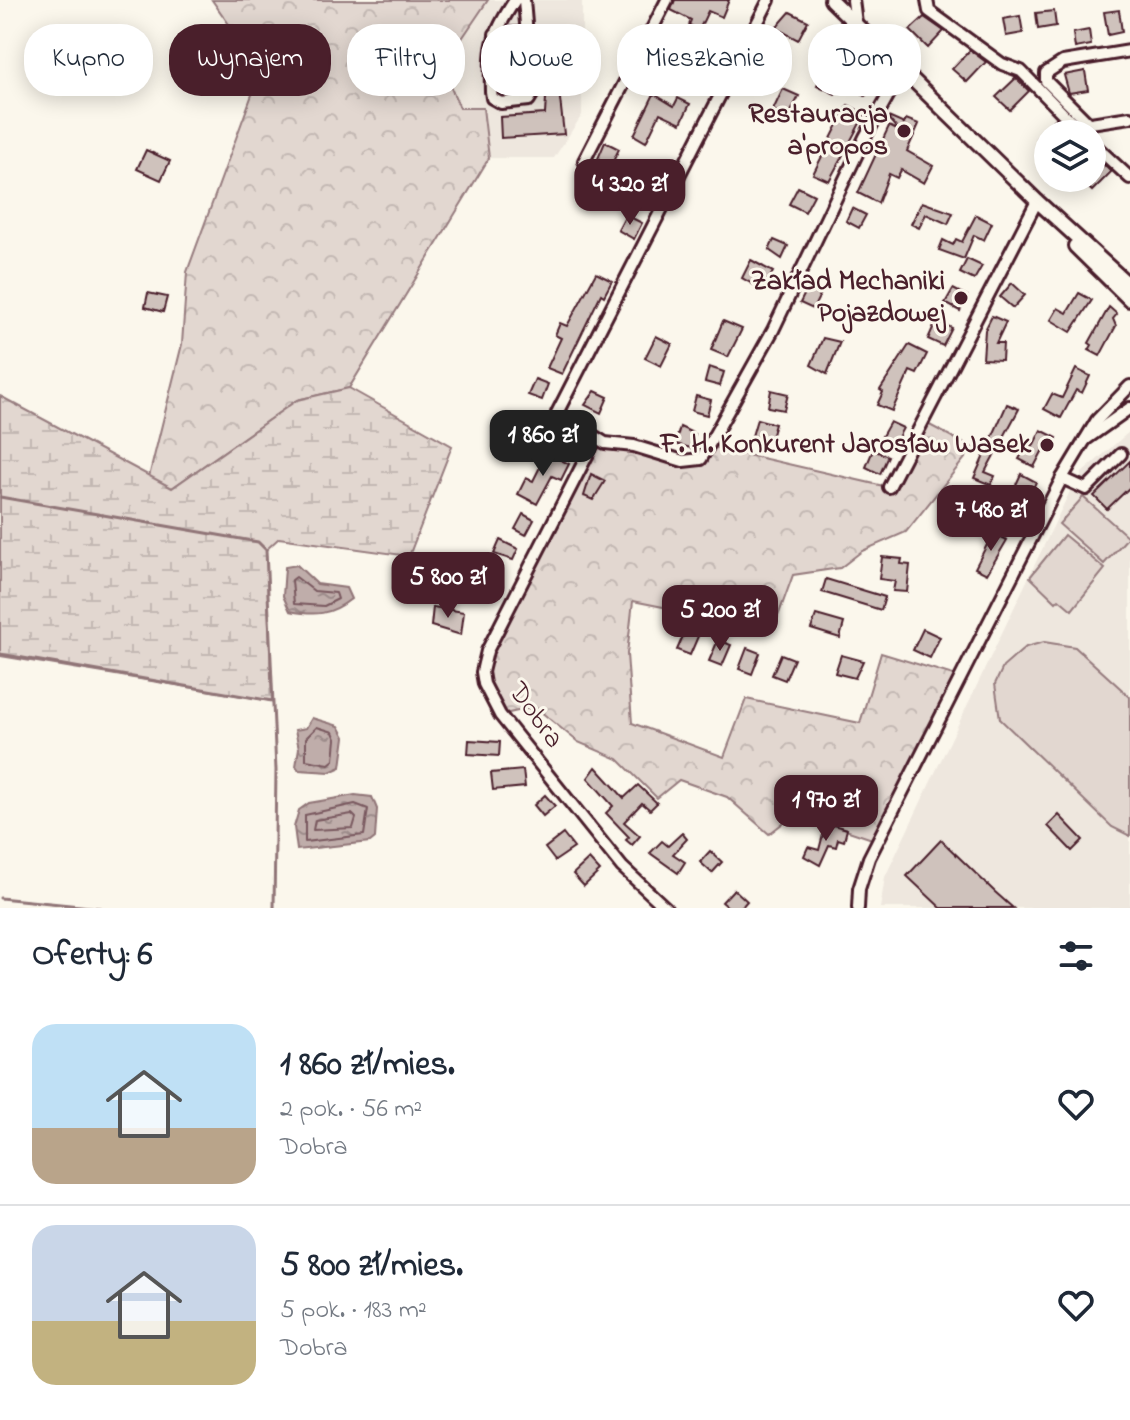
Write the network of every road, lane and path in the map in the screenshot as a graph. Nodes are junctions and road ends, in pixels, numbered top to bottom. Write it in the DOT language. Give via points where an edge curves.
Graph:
graph roads {
  1 [pos="515,0"];
  2 [pos="524,0"];
  3 [pos="667,0"];
  4 [pos="769,0"];
  5 [pos="853,0"];
  6 [pos="927,0"];
  7 [pos="835,2"];
  8 [pos="856,23"];
  9 [pos="501,24"];
  10 [pos="525,24"];
  11 [pos="1130,51"];
  12 [pos="921,87"];
  13 [pos="492,96"];
  14 [pos="531,96"];
  15 [pos="888,96"];
  16 [pos="1130,117"];
  17 [pos="1069,120"];
  18 [pos="1085,120"];
  19 [pos="1106,120"];
  20 [pos="1106,156"];
  21 [pos="584,161"];
  22 [pos="1130,178"];
  23 [pos="1037,201"];
  24 [pos="1055,217"];
  25 [pos="1130,286"];
  26 [pos="1130,300"];
  27 [pos="1130,386"];
  28 [pos="1130,408"];
  29 [pos="596,438"];
  30 [pos="1083,441"];
  31 [pos="1121,454"];
  32 [pos="1062,478"];
  33 [pos="889,487"];
  34 [pos="666,908"];
  35 [pos="858,908"];
  1 -- 9 [label="street"];
  2 -- 10 [label="street"];
  3 -- 21 [label="street"];
  4 -- 29 [label="street" via="557,413"];
  5 -- 8 [label="street"];
  6 -- 17 [label="street" via="929,11 1002,64 1021,71"];
  7 -- 8 [label="main road"];
  11 -- 18 [label="street" via="1063,62 1046,73 1046,81"];
  12 -- 23 [label="main road"];
  13 -- 14 [label="street" via="501,103"];
  15 -- 29 [label="street" via="773,330 701,459 683,461"];
  16 -- 19 [label="street"];
  20 -- 22 [label="street"];
  23 -- 24 [label="main road"];
  23 -- 33 [label="street"];
  24 -- 25 [label="main road"];
  24 -- 26 [label="main road" via="1069,239"];
  27 -- 30 [label="street"];
  28 -- 30 [label="street"];
  29 -- 34 [label="street, Dobra" via="487,651 482,672 500,715 622,867"];
  30 -- 32 [label="street"];
  31 -- 32 [label="street" via="1086,489"];
  32 -- 35 [label="street" via="869,858"];
}
